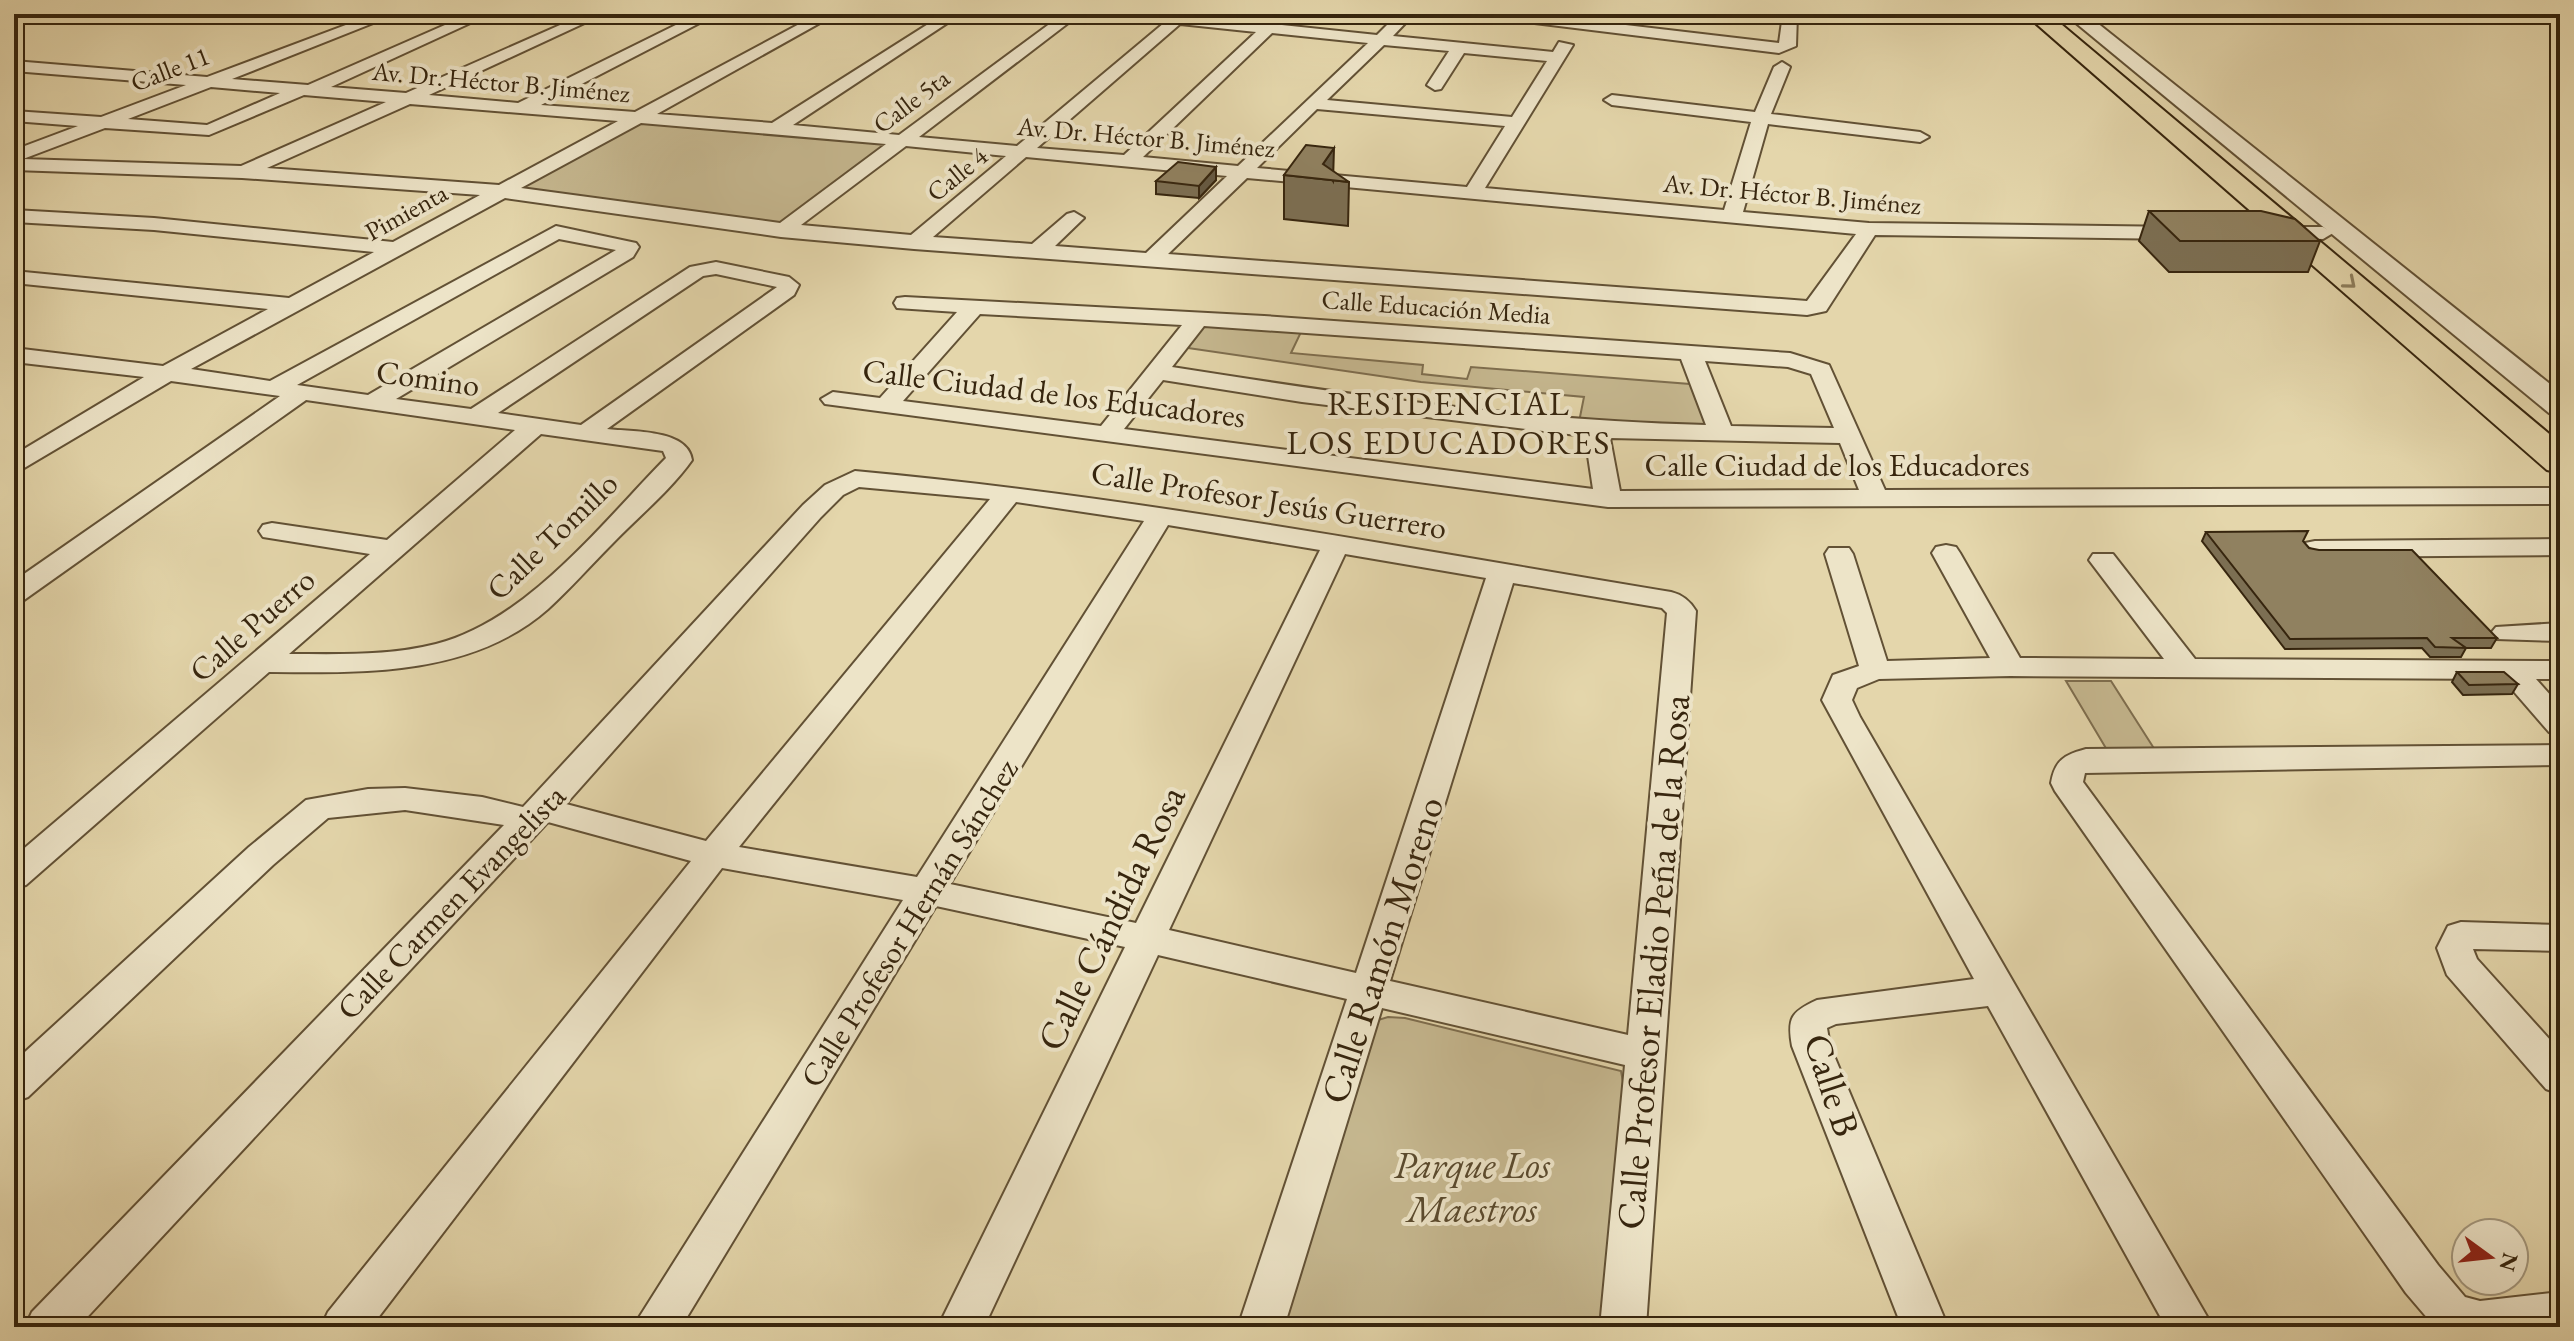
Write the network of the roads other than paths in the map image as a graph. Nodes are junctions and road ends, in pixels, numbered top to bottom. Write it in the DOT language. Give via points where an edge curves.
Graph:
graph roads {
  1 [pos="340,14"];
  2 [pos="388,14"];
  3 [pos="483,14"];
  4 [pos="597,14"];
  5 [pos="710,14"];
  6 [pos="829,14"];
  7 [pos="954,14"];
  8 [pos="1073,14"];
  9 [pos="1121,14"];
  10 [pos="1407,14"];
  11 [pos="1494,14"];
  12 [pos="2036,14"];
  13 [pos="2059,14"];
  14 [pos="2074,14"];
  15 [pos="1786,15"];
  16 [pos="1177,19"];
  17 [pos="1580,23"];
  18 [pos="1268,29"];
  19 [pos="1379,40"];
  20 [pos="1459,48"];
  21 [pos="1557,57"];
  22 [pos="14,66"];
  23 [pos="1782,67"];
  24 [pos="210,82"];
  25 [pos="1435,85"];
  26 [pos="307,89"];
  27 [pos="411,100"];
  28 [pos="1612,100"];
  29 [pos="1315,104"];
  30 [pos="519,109"];
  31 [pos="14,116"];
  32 [pos="1761,118"];
  33 [pos="633,120"];
  34 [pos="103,122"];
  35 [pos="1514,122"];
  36 [pos="775,129"];
  37 [pos="1920,137"];
  38 [pos="902,141"];
  39 [pos="1025,152"];
  40 [pos="14,156"];
  41 [pos="1129,161"];
  42 [pos="14,164"];
  43 [pos="242,172"];
  44 [pos="1243,172"];
  45 [pos="498,191"];
  46 [pos="1473,192"];
  47 [pos="2247,194"];
  48 [pos="14,216"];
  49 [pos="1732,216"];
  50 [pos="1074,218"];
  51 [pos="1869,229"];
  52 [pos="781,231"];
  53 [pos="2252,232"];
  54 [pos="2207,233"];
  55 [pos="2292,233"];
  56 [pos="914,243"];
  57 [pos="2321,244"];
  58 [pos="393,248"];
  59 [pos="1036,252"];
  60 [pos="1150,260"];
  61 [pos="14,277"];
  62 [pos="905,303"];
  63 [pos="290,305"];
  64 [pos="973,308"];
  65 [pos="1198,319"];
  66 [pos="1691,355"];
  67 [pos="16,357"];
  68 [pos="1158,372"];
  69 [pos="167,373"];
  70 [pos="274,388"];
  71 [pos="302,392"];
  72 [pos="833,399"];
  73 [pos="373,402"];
  74 [pos="887,405"];
  75 [pos="2560,407"];
  76 [pos="476,417"];
  77 [pos="535,426"];
  78 [pos="2560,429"];
  79 [pos="1596,430"];
  80 [pos="1721,432"];
  81 [pos="585,433"];
  82 [pos="1108,434"];
  83 [pos="1851,436"];
  84 [pos="678,451"];
  85 [pos="2560,462"];
  86 [pos="14,466"];
  87 [pos="855,479"];
  88 [pos="1009,493"];
  89 [pos="2560,496"];
  90 [pos="1608,499"];
  91 [pos="1876,499"];
  92 [pos="1159,518"];
  93 [pos="272,531"];
  94 [pos="1336,545"];
  95 [pos="2560,547"];
  96 [pos="394,549"];
  97 [pos="2315,549"];
  98 [pos="1946,553"];
  99 [pos="1839,554"];
  100 [pos="2103,560"];
  101 [pos="1502,572"];
  102 [pos="14,594"];
  103 [pos="1671,601"];
  104 [pos="2560,632"];
  105 [pos="2506,633"];
  106 [pos="264,663"];
  107 [pos="2010,667"];
  108 [pos="2186,667"];
  109 [pos="1875,670"];
  110 [pos="2560,670"];
  111 [pos="2513,672"];
  112 [pos="2560,725"];
  113 [pos="2560,755"];
  114 [pos="535,814"];
  115 [pos="714,855"];
  116 [pos="16,871"];
  117 [pos="929,892"];
  118 [pos="2560,938"];
  119 [pos="1148,939"];
  120 [pos="1996,991"];
  121 [pos="1370,993"];
  122 [pos="1648,1055"];
  123 [pos="2560,1078"];
  124 [pos="14,1086"];
  125 [pos="2560,1313"];
  126 [pos="48,1327"];
  127 [pos="344,1327"];
  128 [pos="656,1327"];
  129 [pos="961,1327"];
  130 [pos="1261,1327"];
  131 [pos="1623,1327"];
  132 [pos="1925,1327"];
  133 [pos="2190,1327"];
  1 -- 2 [label="street"];
  2 -- 24 [label="street, Calle 11"];
  3 -- 26 [label="street"];
  4 -- 27 [label="street"];
  5 -- 30 [label="street"];
  6 -- 33 [label="street, Pimienta"];
  7 -- 36 [label="street"];
  8 -- 38 [label="street, Calle 5ta"];
  9 -- 16 [label="street"];
  10 -- 19 [label="street"];
  11 -- 17 [label="street"];
  12 -- 47 [label="main road"];
  13 -- 57 [label="main road"];
  14 -- 75 [label="street"];
  15 -- 17 [label="street" via="1788,46 1779,48"];
  16 -- 18 [label="street"];
  16 -- 39 [label="street, Calle 4"];
  17 -- 21 [label="street"];
  18 -- 19 [label="street"];
  18 -- 41 [label="street"];
  19 -- 20 [label="street"];
  19 -- 29 [label="street"];
  20 -- 21 [label="street"];
  20 -- 25 [label="street"];
  21 -- 35 [label="street"];
  22 -- 24 [label="street, Av. Dr. Héctor B. Jiménez"];
  23 -- 32 [label="street"];
  24 -- 26 [label="street, Av. Dr. Héctor B. Jiménez"];
  24 -- 34 [label="street, Calle 11"];
  26 -- 27 [label="street, Av. Dr. Héctor B. Jiménez"];
  26 -- 34 [label="street" via="209,130"];
  27 -- 30 [label="street, Av. Dr. Héctor B. Jiménez"];
  27 -- 43 [label="street"];
  28 -- 32 [label="street"];
  29 -- 35 [label="street"];
  29 -- 44 [label="street"];
  30 -- 33 [label="street, Av. Dr. Héctor B. Jiménez"];
  31 -- 34 [label="street"];
  32 -- 37 [label="street"];
  32 -- 49 [label="street"];
  33 -- 36 [label="street, Av. Dr. Héctor B. Jiménez"];
  33 -- 45 [label="street, Pimienta"];
  34 -- 40 [label="street, Calle 11"];
  35 -- 46 [label="street"];
  36 -- 38 [label="street, Av. Dr. Héctor B. Jiménez"];
  38 -- 39 [label="street, Av. Dr. Héctor B. Jiménez"];
  38 -- 52 [label="street, Calle 5ta"];
  39 -- 41 [label="street, Av. Dr. Héctor B. Jiménez"];
  39 -- 56 [label="street, Calle 4"];
  41 -- 44 [label="street, Av. Dr. Héctor B. Jiménez"];
  42 -- 43 [label="street"];
  43 -- 45 [label="street"];
  44 -- 46 [label="street, Av. Dr. Héctor B. Jiménez"];
  44 -- 60 [label="street"];
  45 -- 52 [label="street"];
  45 -- 58 [label="street, Pimienta"];
  46 -- 49 [label="street, Av. Dr. Héctor B. Jiménez"];
  47 -- 53 [label="street" via="2258,217"];
  47 -- 55 [label="main road"];
  48 -- 58 [label="street"];
  49 -- 51 [label="street, Av. Dr. Héctor B. Jiménez"];
  50 -- 59 [label="street"];
  51 -- 54 [label="street, Av. Dr. Héctor B. Jiménez"];
  51 -- 60 [label="street" via="1814,307"];
  52 -- 56 [label="street"];
  53 -- 55 [label="street"];
  53 -- 57 [label="street"];
  55 -- 57 [label="main road"];
  56 -- 59 [label="street"];
  57 -- 78 [label="main road"];
  57 -- 85 [label="main road, one-way"];
  58 -- 63 [label="street, Pimienta"];
  59 -- 60 [label="street"];
  61 -- 63 [label="street"];
  62 -- 64 [label="street, Calle Educación Media"];
  63 -- 69 [label="street, Pimienta"];
  64 -- 65 [label="street, Calle Educación Media"];
  64 -- 74 [label="street"];
  65 -- 66 [label="street, Calle Educación Media"];
  65 -- 68 [label="street"];
  66 -- 80 [label="street"];
  66 -- 83 [label="street, Calle Educación Media" via="1790,360 1821,370"];
  67 -- 69 [label="street, Comino"];
  68 -- 79 [label="street"];
  68 -- 82 [label="street"];
  69 -- 70 [label="street, Comino"];
  69 -- 86 [label="street, Pimienta"];
  70 -- 71 [label="street, Comino"];
  70 -- 73 [label="street" via="556,232 629,247"];
  71 -- 73 [label="street, Comino"];
  71 -- 102 [label="street"];
  72 -- 74 [label="street, Calle Ciudad de los Educadores"];
  73 -- 76 [label="street, Comino"];
  74 -- 82 [label="street, Calle Ciudad de los Educadores"];
  76 -- 77 [label="street, Comino"];
  76 -- 81 [label="street" via="697,271 716,268 788,285"];
  77 -- 81 [label="street, Comino"];
  77 -- 96 [label="street, Calle Puerro"];
  79 -- 80 [label="street"];
  79 -- 90 [label="street"];
  80 -- 83 [label="street"];
  81 -- 84 [label="street, Comino" via="670,445"];
  82 -- 90 [label="street, Calle Ciudad de los Educadores"];
  83 -- 91 [label="street, Calle Educación Media"];
  84 -- 106 [label="street, Calle Tomillo" via="679,460 537,604 484,639 438,655 393,661"];
  87 -- 88 [label="street, Calle Profesor Jesús Guerrero"];
  87 -- 114 [label="street, Calle Carmen Evangelista" via="812,511"];
  88 -- 92 [label="street, Calle Profesor Jesús Guerrero"];
  88 -- 115 [label="street"];
  89 -- 91 [label="street, Calle Ciudad de los Educadores"];
  90 -- 91 [label="street, Calle Ciudad de los Educadores"];
  92 -- 94 [label="street, Calle Profesor Jesús Guerrero"];
  92 -- 117 [label="street, Calle Profesor Hernán Sánchez"];
  93 -- 96 [label="street"];
  94 -- 101 [label="street, Calle Profesor Jesús Guerrero"];
  94 -- 119 [label="street, Calle Cándida Rosa"];
  95 -- 97 [label="street"];
  96 -- 106 [label="street, Calle Puerro"];
  98 -- 107 [label="street"];
  99 -- 109 [label="street"];
  100 -- 108 [label="street"];
  101 -- 103 [label="street, Calle Profesor Jesús Guerrero"];
  101 -- 121 [label="street, Calle Ramón Moreno"];
  103 -- 122 [label="street, Calle Profesor Eladio Peña de la Rosa" via="1682,611 1657,874"];
  104 -- 105 [label="street"];
  106 -- 116 [label="street, Calle Puerro"];
  107 -- 108 [label="street"];
  107 -- 109 [label="street"];
  108 -- 111 [label="street"];
  109 -- 120 [label="street" via="1844,682 1837,700"];
  110 -- 111 [label="street"];
  111 -- 112 [label="street"];
  113 -- 125 [label="street" via="2086,760 2070,767 2067,783 2451,1313 2480,1322"];
  114 -- 115 [label="street"];
  114 -- 124 [label="street" via="418,800 318,808"];
  114 -- 126 [label="street, Calle Carmen Evangelista"];
  115 -- 117 [label="street"];
  115 -- 127 [label="street"];
  117 -- 119 [label="street"];
  117 -- 128 [label="street, Calle Profesor Hernán Sánchez"];
  118 -- 123 [label="street" via="2461,935 2455,948 2460,965"];
  119 -- 121 [label="street"];
  119 -- 129 [label="street, Calle Cándida Rosa"];
  120 -- 132 [label="street, Calle B" via="1830,1010 1807,1021 1811,1046"];
  120 -- 133 [label="street"];
  121 -- 122 [label="street"];
  121 -- 130 [label="street, Calle Ramón Moreno"];
  122 -- 131 [label="street, Calle Profesor Eladio Peña de la Rosa"];
}
